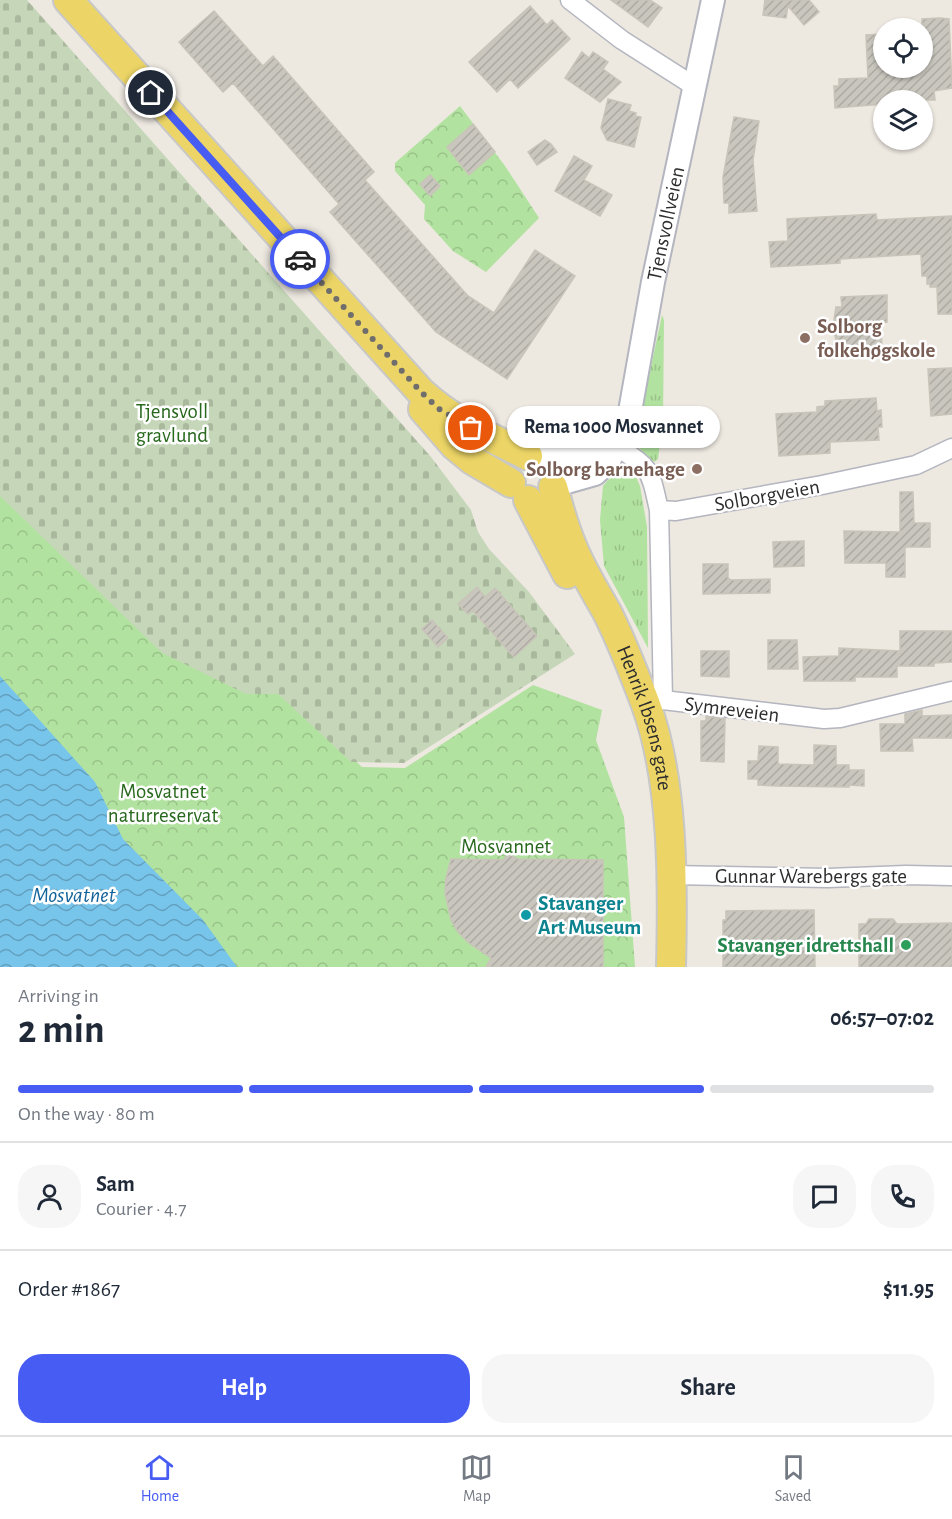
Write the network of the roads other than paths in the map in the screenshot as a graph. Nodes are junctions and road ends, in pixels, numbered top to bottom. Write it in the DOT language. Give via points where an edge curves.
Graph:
graph roads {
  1 [pos="68,0"];
  2 [pos="570,0"];
  3 [pos="713,0"];
  4 [pos="694,86"];
  5 [pos="321,281"];
  6 [pos="615,446"];
  7 [pos="952,448"];
  8 [pos="536,457"];
  9 [pos="553,487"];
  10 [pos="519,492"];
  11 [pos="659,510"];
  12 [pos="952,691"];
  13 [pos="670,875"];
  14 [pos="952,876"];
  15 [pos="654,967"];
  16 [pos="671,967"];
  1 -- 5 [label="main road"];
  2 -- 4 [label="street" via="622,40"];
  3 -- 4 [label="street, Tjensvollveien"];
  4 -- 6 [label="street, Tjensvollveien" via="629,417"];
  5 -- 8 [label="main road" via="439,409"];
  5 -- 10 [label="main road" via="455,446"];
  6 -- 8 [label="street" via="592,456"];
  6 -- 9 [label="street, Tjensvollveien" via="609,461 596,474"];
  6 -- 11 [label="street" via="637,459 651,474"];
  7 -- 11 [label="street, Solborgveien" via="916,465 676,511"];
  8 -- 9 [label="main road" via="548,462 555,473"];
  8 -- 10 [label="main road" via="521,458 512,469"];
  9 -- 10 [label="main road" via="543,498"];
  9 -- 13 [label="main road, Henrik Ibsens gate" via="572,546 624,650 647,708 666,792"];
  10 -- 15 [label="main road, Henrik Ibsens gate" via="603,642 635,725 653,813"];
  11 -- 12 [label="street, Symreveien" via="663,700 824,719"];
  13 -- 14 [label="street, Gunnar Warebergs gate"];
  13 -- 16 [label="main road, Henrik Ibsens gate"];
}
